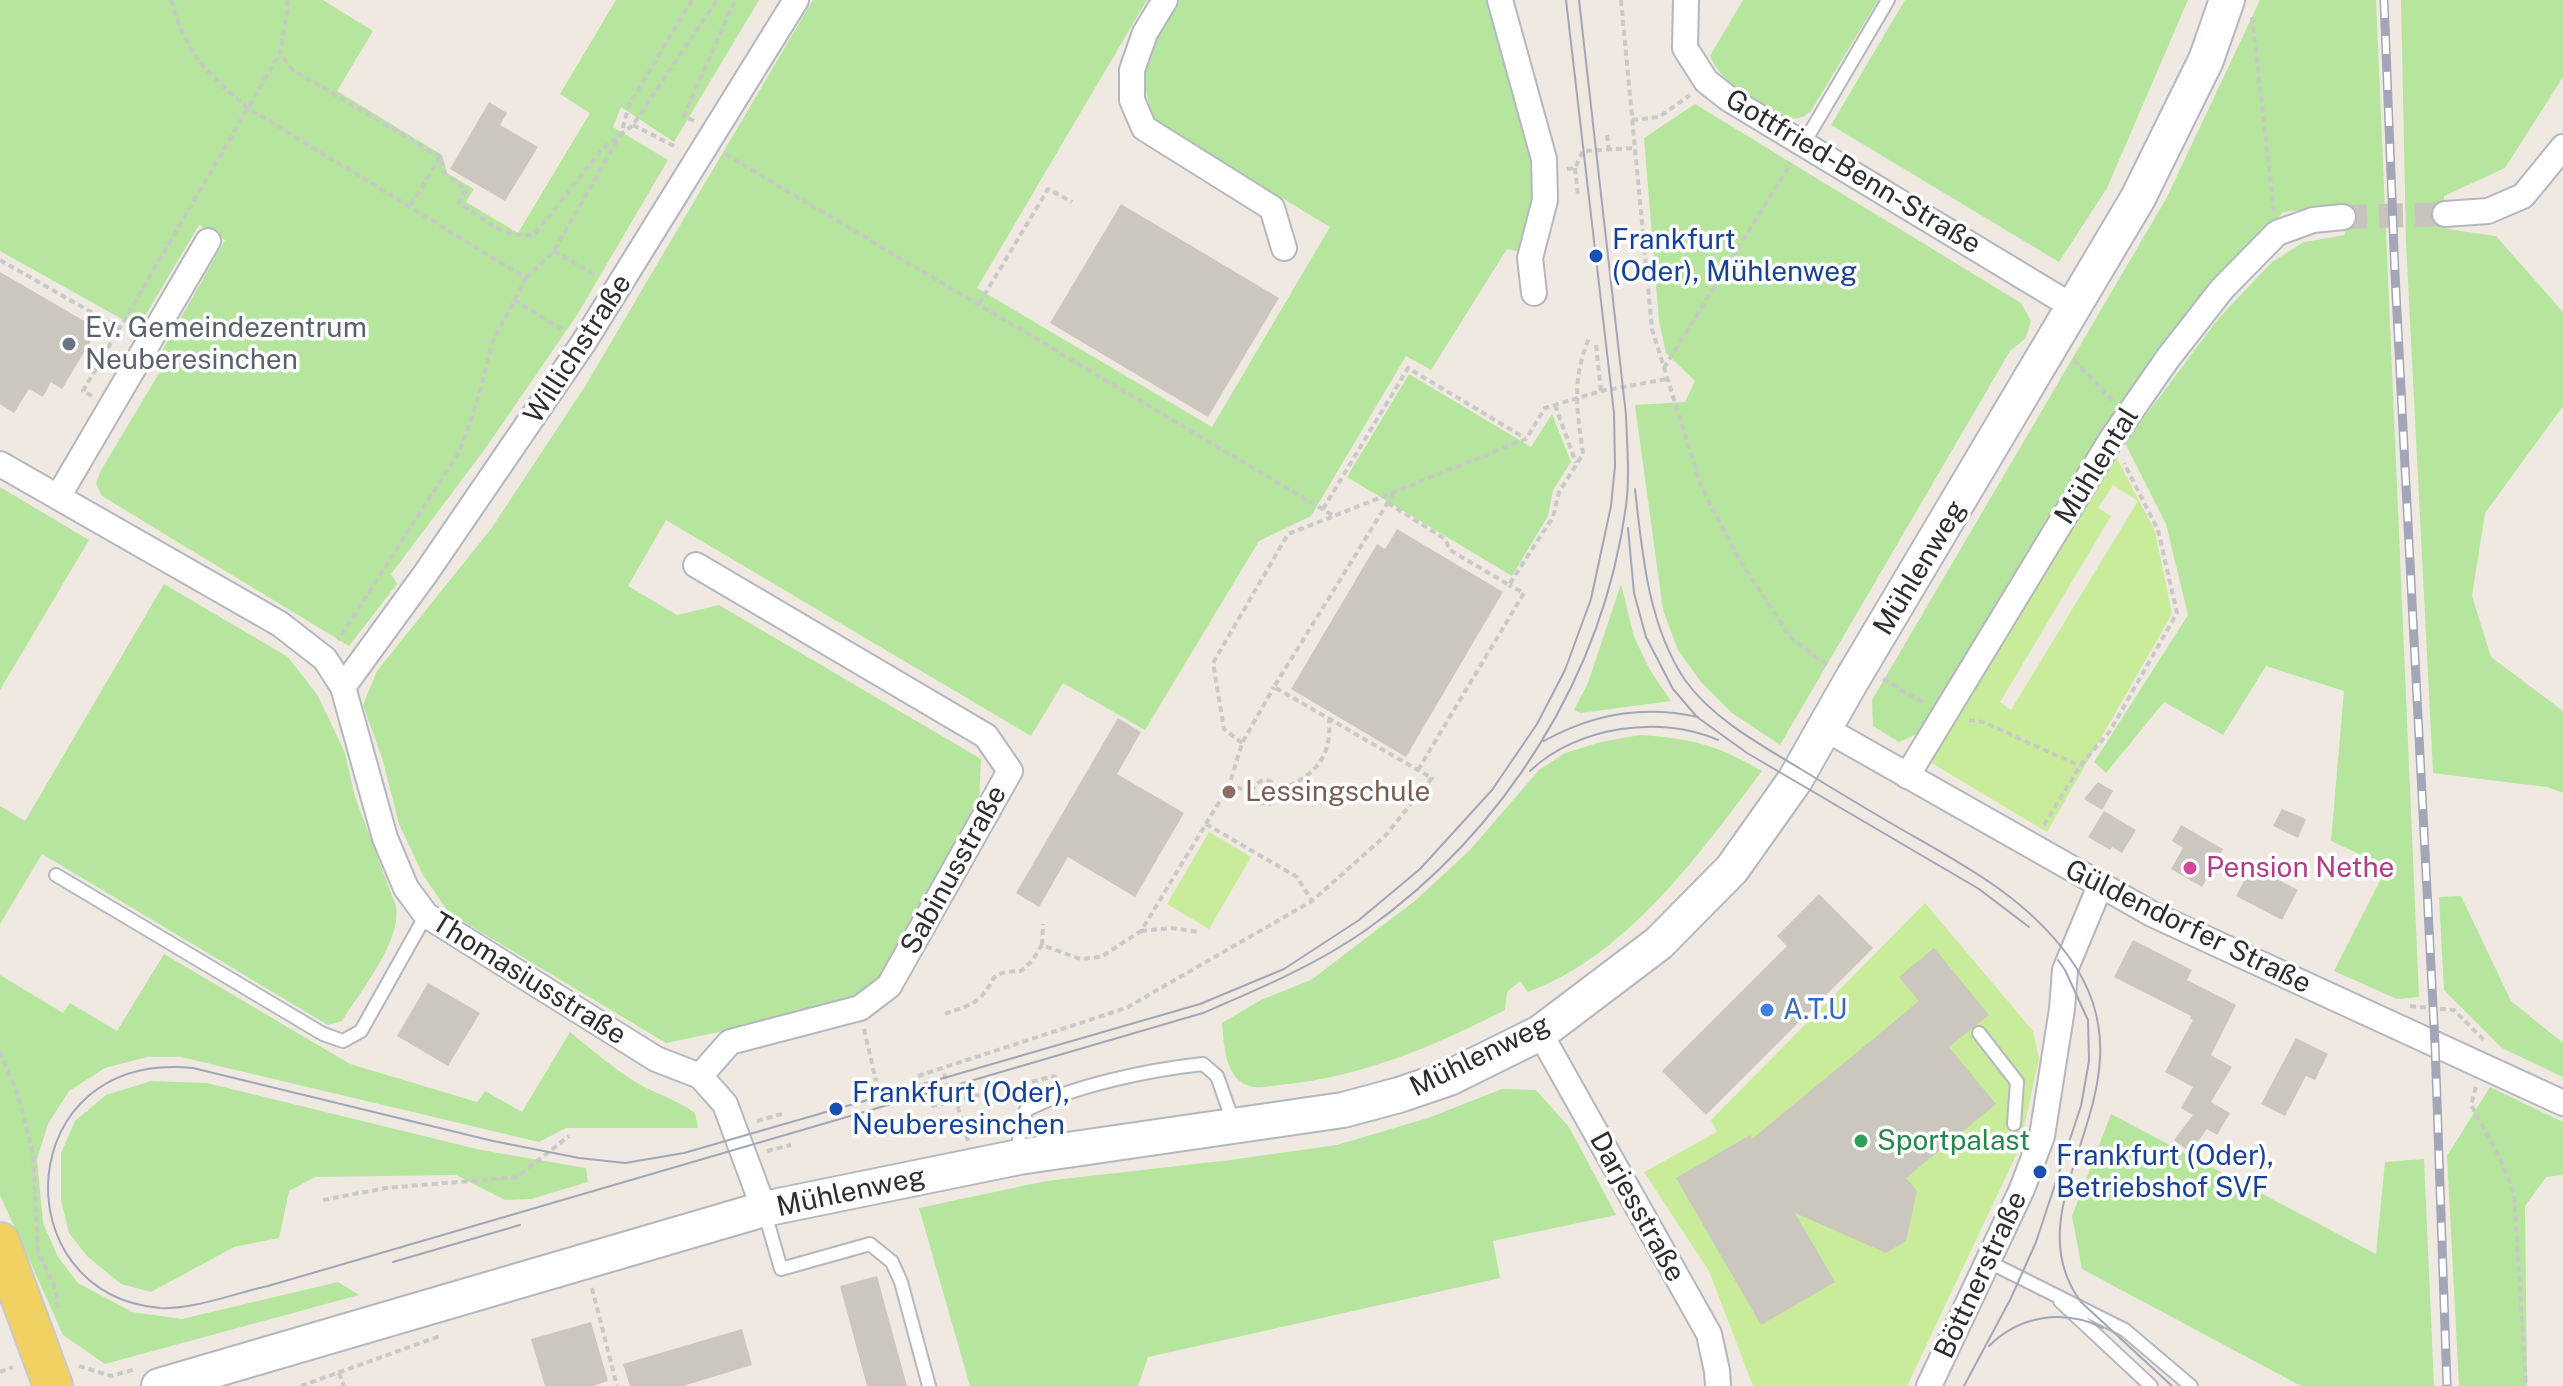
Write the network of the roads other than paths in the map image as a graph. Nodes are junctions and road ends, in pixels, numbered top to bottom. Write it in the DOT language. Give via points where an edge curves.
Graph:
graph roads {
  1 [pos="796,0"];
  2 [pos="1165,0"];
  3 [pos="1500,0"];
  4 [pos="1686,0"];
  5 [pos="1888,0"];
  6 [pos="2239,8"];
  7 [pos="1804,143"];
  8 [pos="2563,147"];
  9 [pos="2445,214"];
  10 [pos="2343,217"];
  11 [pos="208,241"];
  12 [pos="1284,248"];
  13 [pos="1534,293"];
  14 [pos="2075,308"];
  15 [pos="0,464"];
  16 [pos="58,497"];
  17 [pos="696,565"];
  18 [pos="343,687"];
  19 [pos="1824,728"];
  20 [pos="1907,776"];
  21 [pos="56,875"];
  22 [pos="2100,886"];
  23 [pos="426,915"];
  24 [pos="1540,1033"];
  25 [pos="1979,1033"];
  26 [pos="700,1076"];
  27 [pos="2563,1103"];
  28 [pos="1234,1124"];
  29 [pos="2014,1124"];
  30 [pos="1019,1157"];
  31 [pos="764,1209"];
  32 [pos="0,1242"];
  33 [pos="1989,1262"];
  34 [pos="2052,1294"];
  35 [pos="63,1372"];
  36 [pos="153,1376"];
  37 [pos="929,1386"];
  38 [pos="1718,1386"];
  39 [pos="1929,1386"];
  40 [pos="2151,1386"];
  41 [pos="2191,1386"];
  1 -- 18 [label="street, Willichstraße" via="698,138 619,289"];
  2 -- 12 [label="street" via="1145,33 1132,70 1132,100 1144,128 1272,208"];
  3 -- 13 [label="street" via="1544,159 1545,200 1530,258"];
  4 -- 7 [label="street, Gottfried-Benn-Straße" via="1685,48 1706,81"];
  5 -- 7 [label="lane"];
  6 -- 14 [label="street, Mühlenweg" via="2206,60 2138,198"];
  7 -- 14 [label="street, Gottfried-Benn-Straße"];
  8 -- 9 [label="street" via="2523,196 2488,211"];
  10 -- 20 [label="street, Mühlental" via="2313,220 2277,233 2222,289 2168,358 2111,440"];
  11 -- 16 [label="street"];
  14 -- 19 [label="street, Mühlenweg"];
  15 -- 16 [label="street, Thomasiusstraße"];
  16 -- 18 [label="street, Thomasiusstraße" via="280,624 325,659"];
  17 -- 26 [label="street, Sabinusstraße" via="986,736 1010,771 889,986 860,1008 730,1042"];
  18 -- 23 [label="street, Thomasiusstraße" via="385,838 406,888"];
  19 -- 20 [label="street, Güldendorfer Straße"];
  19 -- 24 [label="street, Mühlenweg" via="1795,780 1732,869 1659,943"];
  20 -- 22 [label="street, Güldendorfer Straße"];
  21 -- 23 [label="lane" via="343,1041 361,1031"];
  22 -- 27 [label="street, Güldendorfer Straße"];
  22 -- 33 [label="street, Böttnerstraße" via="2065,970 2042,1136"];
  23 -- 26 [label="street, Thomasiusstraße" via="656,1059"];
  24 -- 28 [label="street, Mühlenweg" via="1449,1078 1399,1095 1343,1110"];
  24 -- 38 [label="street, Darjesstraße" via="1709,1334"];
  25 -- 29 [label="lane" via="2017,1082"];
  26 -- 31 [label="street, Thomasiusstraße" via="725,1104"];
  28 -- 30 [label="street, Mühlenweg"];
  28 -- 30 [label="lane" via="1217,1076 1203,1064 1172,1067 1070,1092 1026,1110"];
  30 -- 31 [label="street, Mühlenweg"];
  31 -- 36 [label="street, Mühlenweg"];
  31 -- 37 [label="lane" via="781,1269 870,1244 892,1262"];
  32 -- 35 [label="main road"];
  33 -- 34 [label="lane"];
  33 -- 39 [label="street, Böttnerstraße"];
  34 -- 40 [label="lane"];
  34 -- 41 [label="lane" via="2125,1330"];
}
